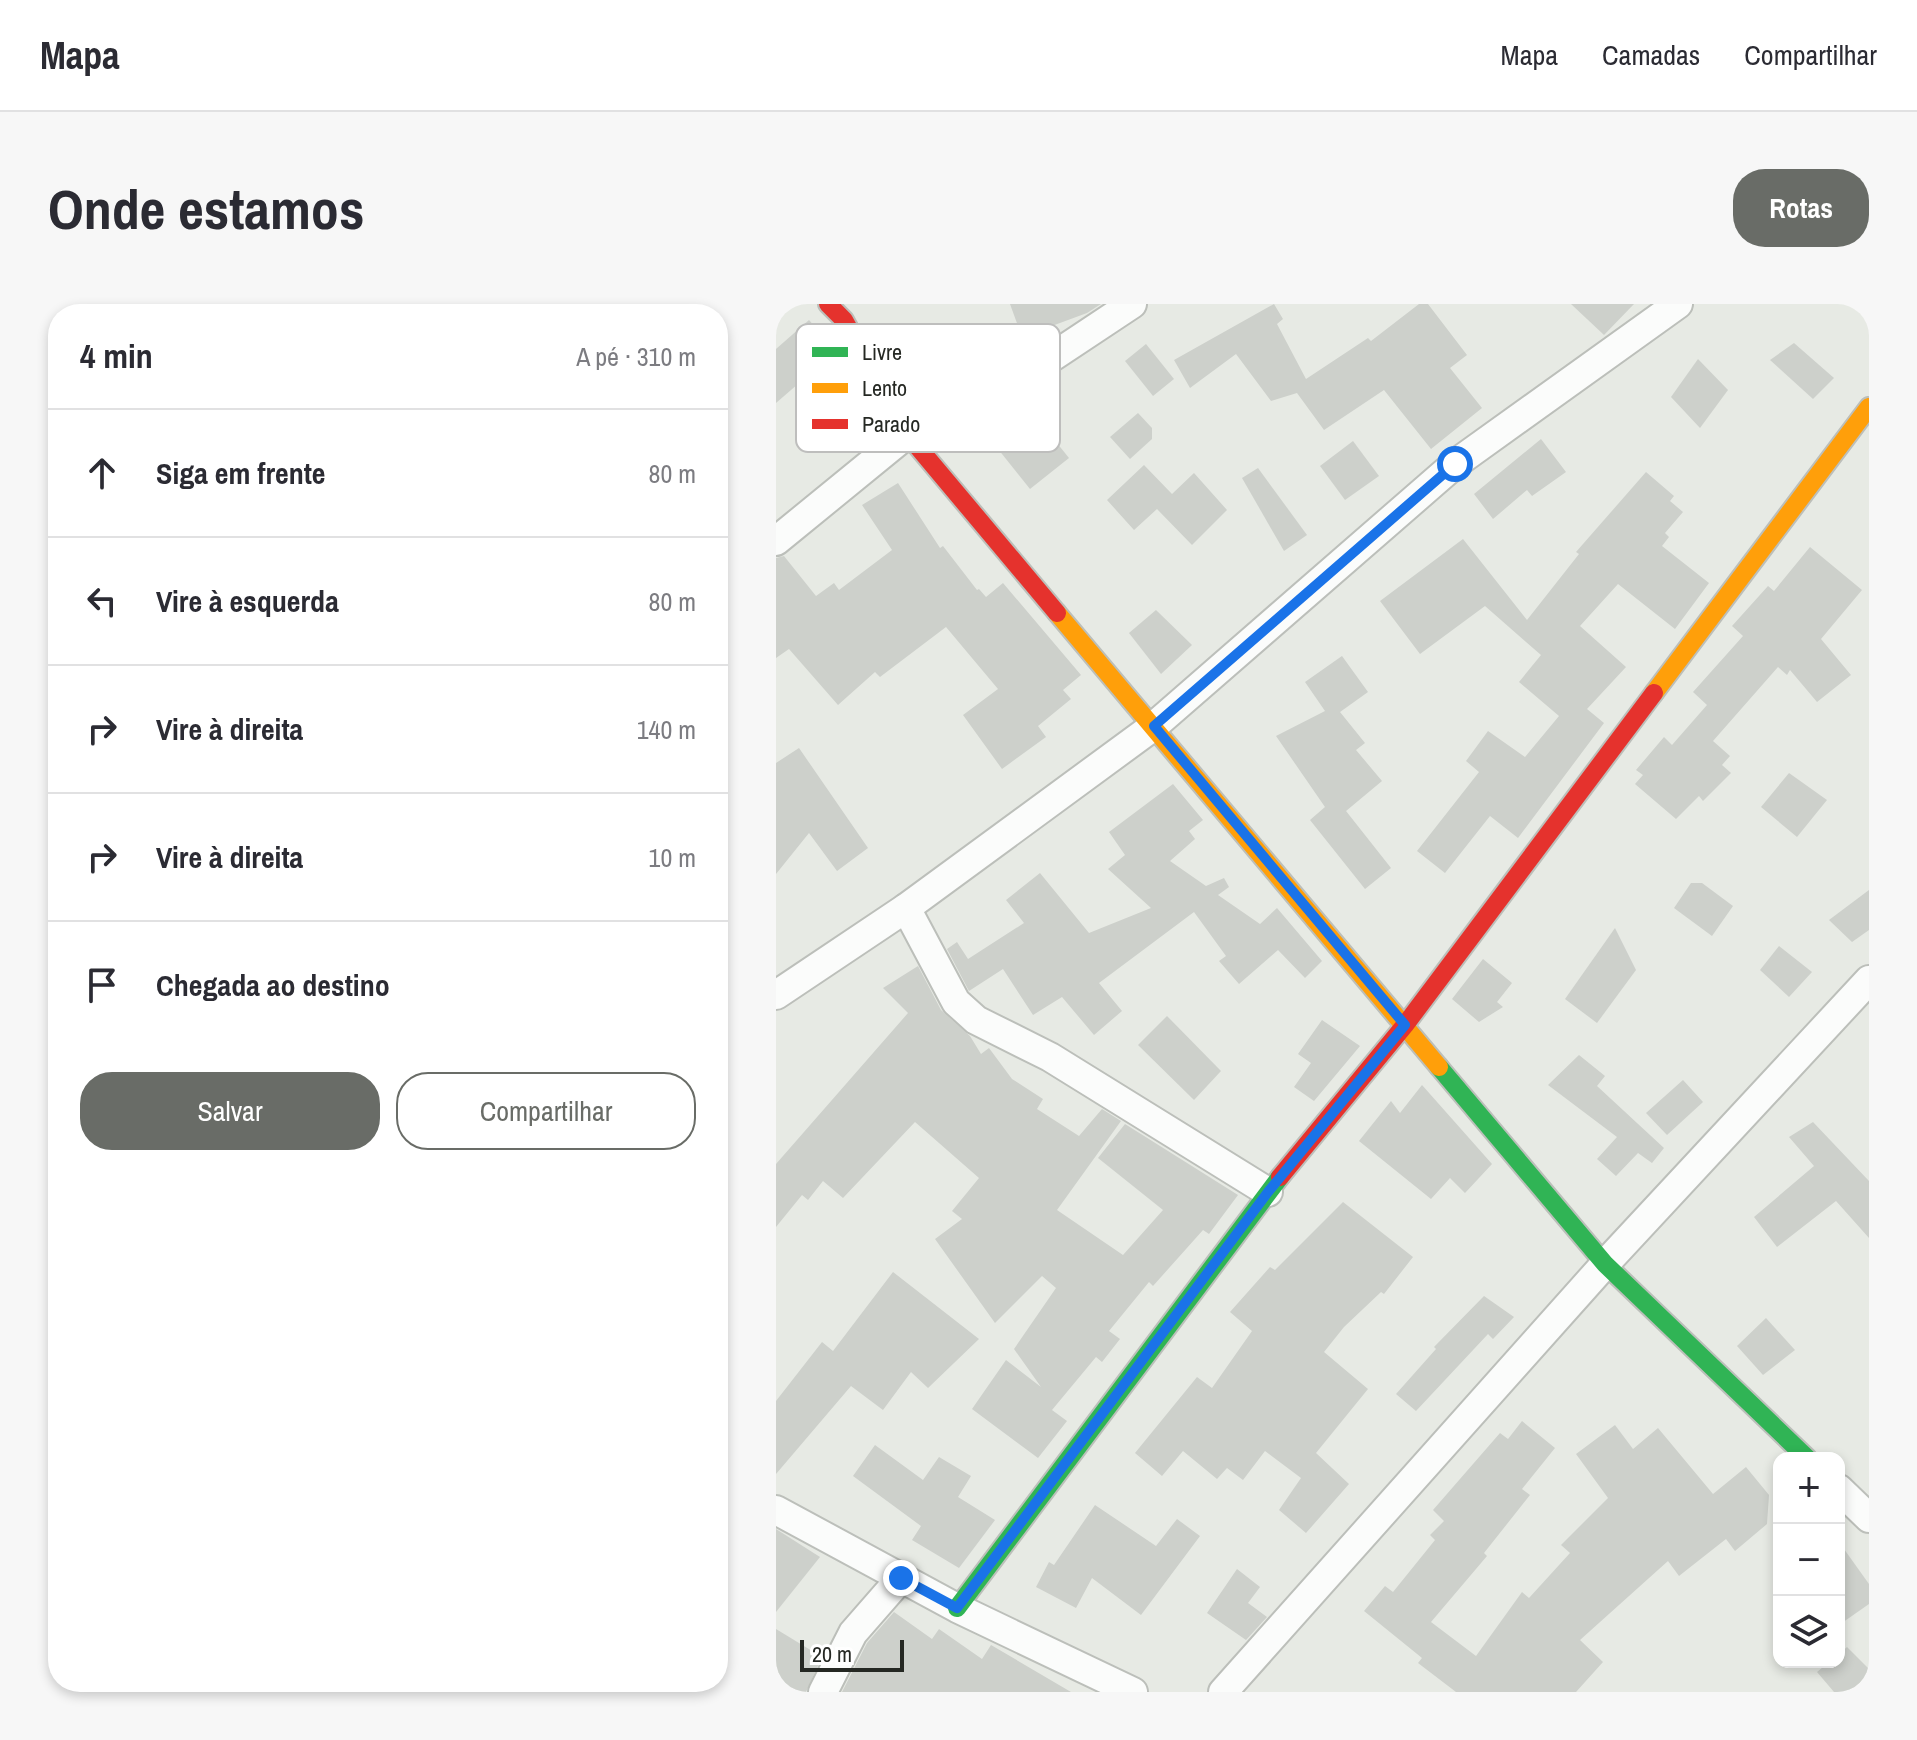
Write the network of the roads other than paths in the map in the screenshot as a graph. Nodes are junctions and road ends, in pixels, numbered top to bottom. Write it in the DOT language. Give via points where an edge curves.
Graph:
graph roads {
  1 [pos="828,304"];
  2 [pos="1132,304"];
  3 [pos="1678,304"];
  4 [pos="846,324"];
  5 [pos="1060,352"];
  6 [pos="1869,407"];
  7 [pos="885,452"];
  8 [pos="922,452"];
  9 [pos="776,541"];
  10 [pos="1154,726"];
  11 [pos="906,908"];
  12 [pos="1869,980"];
  13 [pos="776,995"];
  14 [pos="1405,1025"];
  15 [pos="1268,1192"];
  16 [pos="1605,1264"];
  17 [pos="1801,1452"];
  18 [pos="1845,1495"];
  19 [pos="776,1510"];
  20 [pos="1869,1518"];
  21 [pos="901,1578"];
  22 [pos="957,1608"];
  23 [pos="823,1692"];
  24 [pos="1133,1692"];
  25 [pos="1223,1692"];
  1 -- 4 [label="street"];
  2 -- 5 [label="street"];
  3 -- 10 [label="street" via="1455,464"];
  6 -- 14 [label="street"];
  7 -- 9 [label="street"];
  8 -- 10 [label="street"];
  10 -- 11 [label="street"];
  10 -- 14 [label="street"];
  11 -- 13 [label="street"];
  11 -- 15 [label="street" via="956,1002 976,1020 1050,1057"];
  12 -- 16 [label="street"];
  14 -- 15 [label="street"];
  14 -- 16 [label="street"];
  15 -- 22 [label="street"];
  16 -- 17 [label="street"];
  16 -- 25 [label="street"];
  18 -- 20 [label="street"];
  19 -- 21 [label="street"];
  21 -- 22 [label="street"];
  21 -- 23 [label="street" via="853,1633"];
  22 -- 24 [label="street"];
}
